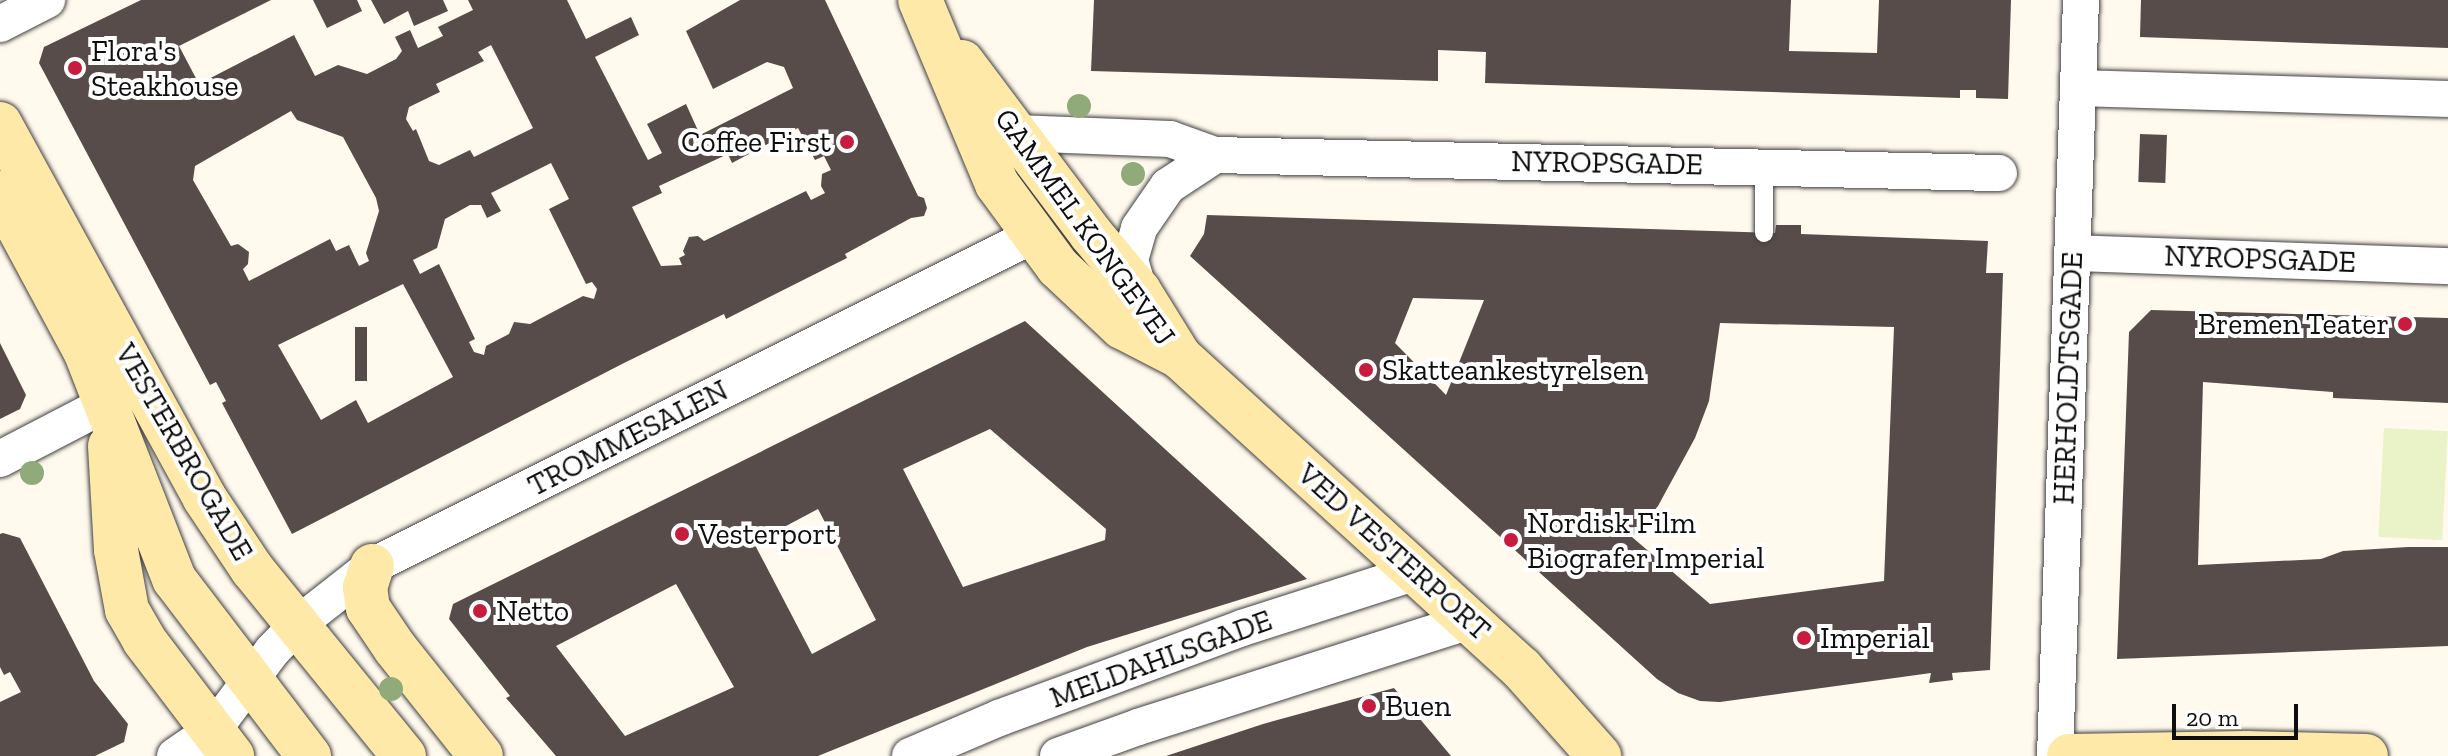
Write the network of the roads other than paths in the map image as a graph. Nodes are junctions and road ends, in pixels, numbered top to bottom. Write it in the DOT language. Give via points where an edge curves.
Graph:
graph roads {
  1 [pos="47,0"];
  2 [pos="2081,0"];
  3 [pos="925,9"];
  4 [pos="0,24"];
  5 [pos="2078,88"];
  6 [pos="2448,99"];
  7 [pos="0,124"];
  8 [pos="1016,133"];
  9 [pos="1215,155"];
  10 [pos="1764,167"];
  11 [pos="1999,173"];
  12 [pos="0,193"];
  13 [pos="1764,233"];
  14 [pos="1034,235"];
  15 [pos="2073,253"];
  16 [pos="2448,266"];
  17 [pos="1139,291"];
  18 [pos="1180,357"];
  19 [pos="108,403"];
  20 [pos="0,459"];
  21 [pos="372,566"];
  22 [pos="1416,572"];
  23 [pos="1470,621"];
  24 [pos="298,624"];
  25 [pos="249,680"];
  26 [pos="222,743"];
  27 [pos="175,756"];
  28 [pos="309,756"];
  29 [pos="404,756"];
  30 [pos="481,756"];
  31 [pos="910,756"];
  32 [pos="1058,756"];
  33 [pos="1599,756"];
  34 [pos="2055,756"];
  35 [pos="2069,756"];
  36 [pos="2366,756"];
  1 -- 4 [label="street"];
  2 -- 5 [label="street, HERHOLDTSGADE"];
  3 -- 8 [label="street, GAMMEL KONGEVEJ"];
  3 -- 14 [label="street, GAMMEL KONGEVEJ" via="997,184"];
  5 -- 6 [label="street"];
  5 -- 15 [label="street, HERHOLDTSGADE"];
  7 -- 24 [label="street, VESTERBROGADE" via="204,497 252,569"];
  8 -- 9 [label="street, NYROPSGADE" via="1170,139"];
  8 -- 17 [label="street, GAMMEL KONGEVEJ"];
  9 -- 10 [label="street, NYROPSGADE"];
  9 -- 17 [label="street" via="1168,186 1139,228 1130,260"];
  10 -- 11 [label="street, NYROPSGADE"];
  10 -- 13 [label="lane"];
  12 -- 19 [label="street, VESTERBROGADE"];
  14 -- 18 [label="street, GAMMEL KONGEVEJ" via="1058,267 1122,327"];
  14 -- 21 [label="street, TROMMESALEN"];
  15 -- 16 [label="street, NYROPSGADE"];
  15 -- 34 [label="street, HERHOLDTSGADE"];
  17 -- 18 [label="street, GAMMEL KONGEVEJ"];
  18 -- 22 [label="street, VED VESTERPORT"];
  19 -- 20 [label="street"];
  19 -- 25 [label="street, VESTERBROGADE" via="174,579"];
  19 -- 26 [label="street" via="116,550 127,610"];
  21 -- 24 [label="street, TROMMESALEN"];
  21 -- 30 [label="street" via="365,587 368,608"];
  22 -- 23 [label="street, VED VESTERPORT"];
  22 -- 31 [label="street, MELDAHLSGADE" via="1242,628"];
  23 -- 32 [label="street, MELDAHLSGADE"];
  23 -- 33 [label="street, VED VESTERPORT" via="1552,699"];
  24 -- 25 [label="street, TROMMESALEN"];
  24 -- 29 [label="street, VESTERBROGADE"];
  25 -- 26 [label="street, TROMMESALEN"];
  25 -- 28 [label="street, VESTERBROGADE"];
  26 -- 27 [label="street, TROMMESALEN"];
  35 -- 36 [label="street"];
}
